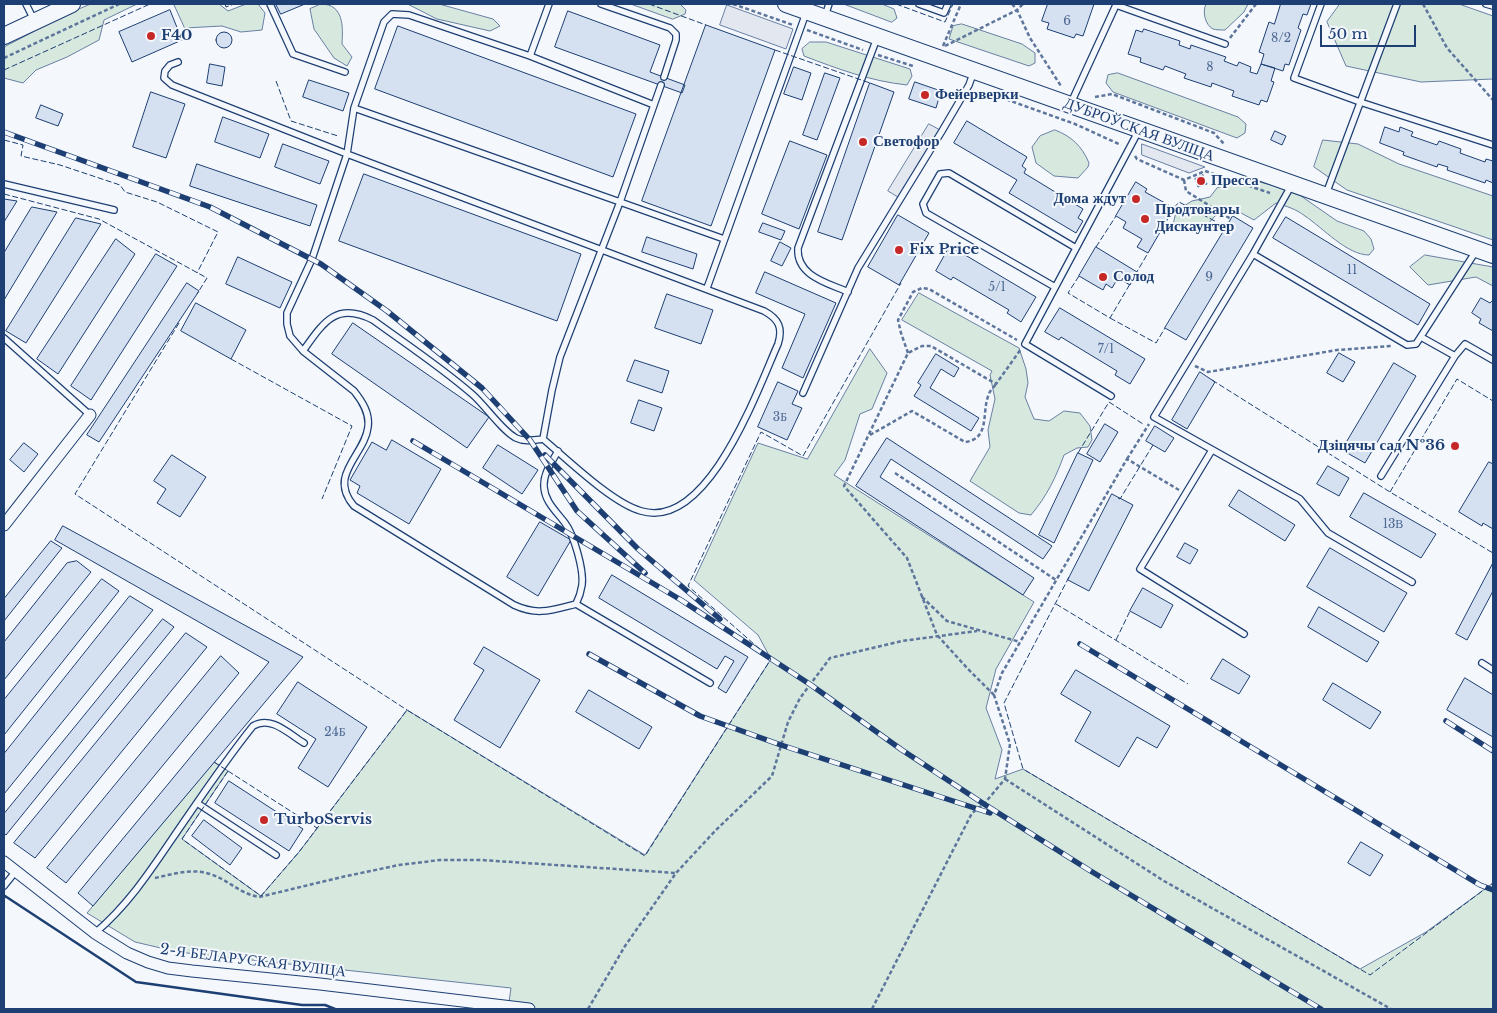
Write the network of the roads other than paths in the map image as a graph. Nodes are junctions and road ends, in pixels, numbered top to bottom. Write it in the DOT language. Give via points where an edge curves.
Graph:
graph roads {
  1 [pos="26,4"];
  2 [pos="72,4"];
  3 [pos="270,4"];
  4 [pos="549,4"];
  5 [pos="601,4"];
  6 [pos="786,4"];
  7 [pos="920,4"];
  8 [pos="948,4"];
  9 [pos="1115,4"];
  10 [pos="1321,4"];
  11 [pos="1397,4"];
  12 [pos="1486,4"];
  13 [pos="1493,6"];
  14 [pos="807,11"];
  15 [pos="827,11"];
  16 [pos="34,21"];
  17 [pos="4,36"];
  18 [pos="877,37"];
  19 [pos="1226,44"];
  20 [pos="530,56"];
  21 [pos="178,62"];
  22 [pos="345,72"];
  23 [pos="664,77"];
  24 [pos="971,78"];
  25 [pos="661,85"];
  26 [pos="1360,102"];
  27 [pos="654,105"];
  28 [pos="1070,105"];
  29 [pos="354,108"];
  30 [pos="1139,130"];
  31 [pos="1493,145"];
  32 [pos="347,154"];
  33 [pos="4,184"];
  34 [pos="1288,191"];
  35 [pos="1325,196"];
  36 [pos="620,202"];
  37 [pos="114,210"];
  38 [pos="724,239"];
  39 [pos="1076,248"];
  40 [pos="602,250"];
  41 [pos="1478,250"];
  42 [pos="1253,254"];
  43 [pos="1493,255"];
  44 [pos="1055,287"];
  45 [pos="707,288"];
  46 [pos="848,292"];
  47 [pos="1421,336"];
  48 [pos="4,338"];
  49 [pos="303,351"];
  50 [pos="1455,356"];
  51 [pos="1493,360"];
  52 [pos="803,393"];
  53 [pos="1112,396"];
  54 [pos="90,415"];
  55 [pos="543,439"];
  56 [pos="1212,450"];
  57 [pos="558,451"];
  58 [pos="1382,476"];
  59 [pos="4,525"];
  60 [pos="1412,582"];
  61 [pos="576,604"];
  62 [pos="1244,634"];
  63 [pos="1482,663"];
  64 [pos="1493,670"];
  65 [pos="710,683"];
  66 [pos="304,744"];
  67 [pos="197,803"];
  68 [pos="276,855"];
  69 [pos="4,862"];
  70 [pos="16,872"];
  71 [pos="4,886"];
  72 [pos="95,934"];
  73 [pos="529,1009"];
  1 -- 16 [label="lane"];
  2 -- 16 [label="main road"];
  3 -- 22 [label="lane" via="293,54"];
  4 -- 20 [label="lane"];
  5 -- 23 [label="lane" via="670,28 676,34"];
  6 -- 14 [label="main road, ДУБРОЎСКАЯ ВУЛІЦА"];
  7 -- 8 [label="lane" via="944,13"];
  9 -- 19 [label="lane"];
  9 -- 28 [label="lane"];
  10 -- 26 [label="lane" via="1294,78"];
  11 -- 26 [label="lane"];
  12 -- 13 [label="lane"];
  14 -- 15 [label="main road, ДУБРОЎСКАЯ ВУЛІЦА"];
  14 -- 38 [label="lane"];
  15 -- 18 [label="main road, ДУБРОЎСКАЯ ВУЛІЦА"];
  16 -- 17 [label="main road"];
  18 -- 24 [label="main road, ДУБРОЎСКАЯ ВУЛІЦА"];
  18 -- 46 [label="lane" via="797,256 804,270 811,275"];
  20 -- 27 [label="lane"];
  20 -- 29 [label="lane" via="409,15 392,14 384,22"];
  21 -- 32 [label="lane" via="165,70 164,78 172,85"];
  24 -- 28 [label="main road, ДУБРОЎСКАЯ ВУЛІЦА"];
  24 -- 46 [label="lane" via="858,268"];
  25 -- 27 [label="lane"];
  26 -- 31 [label="lane"];
  26 -- 35 [label="lane"];
  27 -- 36 [label="lane"];
  28 -- 30 [label="main road, ДУБРОЎСКАЯ ВУЛІЦА"];
  29 -- 32 [label="lane"];
  29 -- 36 [label="lane"];
  30 -- 34 [label="main road, ДУБРОЎСКАЯ ВУЛІЦА"];
  30 -- 39 [label="lane"];
  32 -- 40 [label="lane"];
  32 -- 49 [label="lane" via="312,259 288,313 290,336"];
  33 -- 37 [label="lane"];
  34 -- 35 [label="main road, ДУБРОЎСКАЯ ВУЛІЦА"];
  34 -- 42 [label="lane"];
  35 -- 41 [label="main road, ДУБРОЎСКАЯ ВУЛІЦА"];
  36 -- 38 [label="lane"];
  36 -- 40 [label="lane"];
  38 -- 45 [label="lane"];
  39 -- 44 [label="lane"];
  39 -- 44 [label="lane" via="948,173 940,174 923,204 926,213"];
  40 -- 45 [label="lane"];
  40 -- 55 [label="lane" via="555,374"];
  41 -- 43 [label="main road, ДУБРОЎСКАЯ ВУЛІЦА"];
  41 -- 47 [label="lane"];
  42 -- 47 [label="lane" via="1407,345 1416,344"];
  42 -- 56 [label="lane" via="1154,417"];
  44 -- 53 [label="lane" via="1025,344"];
  45 -- 57 [label="lane" via="771,314 781,328 781,336 738,433 701,488 676,508 652,513 640,511 616,498"];
  46 -- 52 [label="lane"];
  47 -- 50 [label="lane"];
  48 -- 54 [label="lane"];
  49 -- 55 [label="lane" via="325,322 336,315 362,314 460,384 515,438"];
  49 -- 61 [label="lane" via="354,391 367,414 366,435 345,479 346,494 354,506 524,610 546,611"];
  50 -- 51 [label="lane" via="1465,344"];
  50 -- 58 [label="lane"];
  54 -- 59 [label="street"];
  55 -- 57 [label="lane"];
  56 -- 60 [label="lane" via="1300,499 1328,533"];
  56 -- 62 [label="lane" via="1140,569"];
  57 -- 61 [label="lane" via="548,468 544,487 551,507 569,528 580,564 582,584"];
  61 -- 65 [label="lane"];
  63 -- 64 [label="lane"];
  66 -- 67 [label="lane" via="271,723 253,726"];
  67 -- 68 [label="lane"];
  67 -- 72 [label="lane" via="121,910"];
  69 -- 70 [label="street, 2-Я БЕЛАРУСКАЯ ВУЛІЦА"];
  70 -- 71 [label="lane"];
  70 -- 72 [label="street, 2-Я БЕЛАРУСКАЯ ВУЛІЦА"];
  72 -- 73 [label="street, 2-Я БЕЛАРУСКАЯ ВУЛІЦА" via="127,953 168,968"];
}
